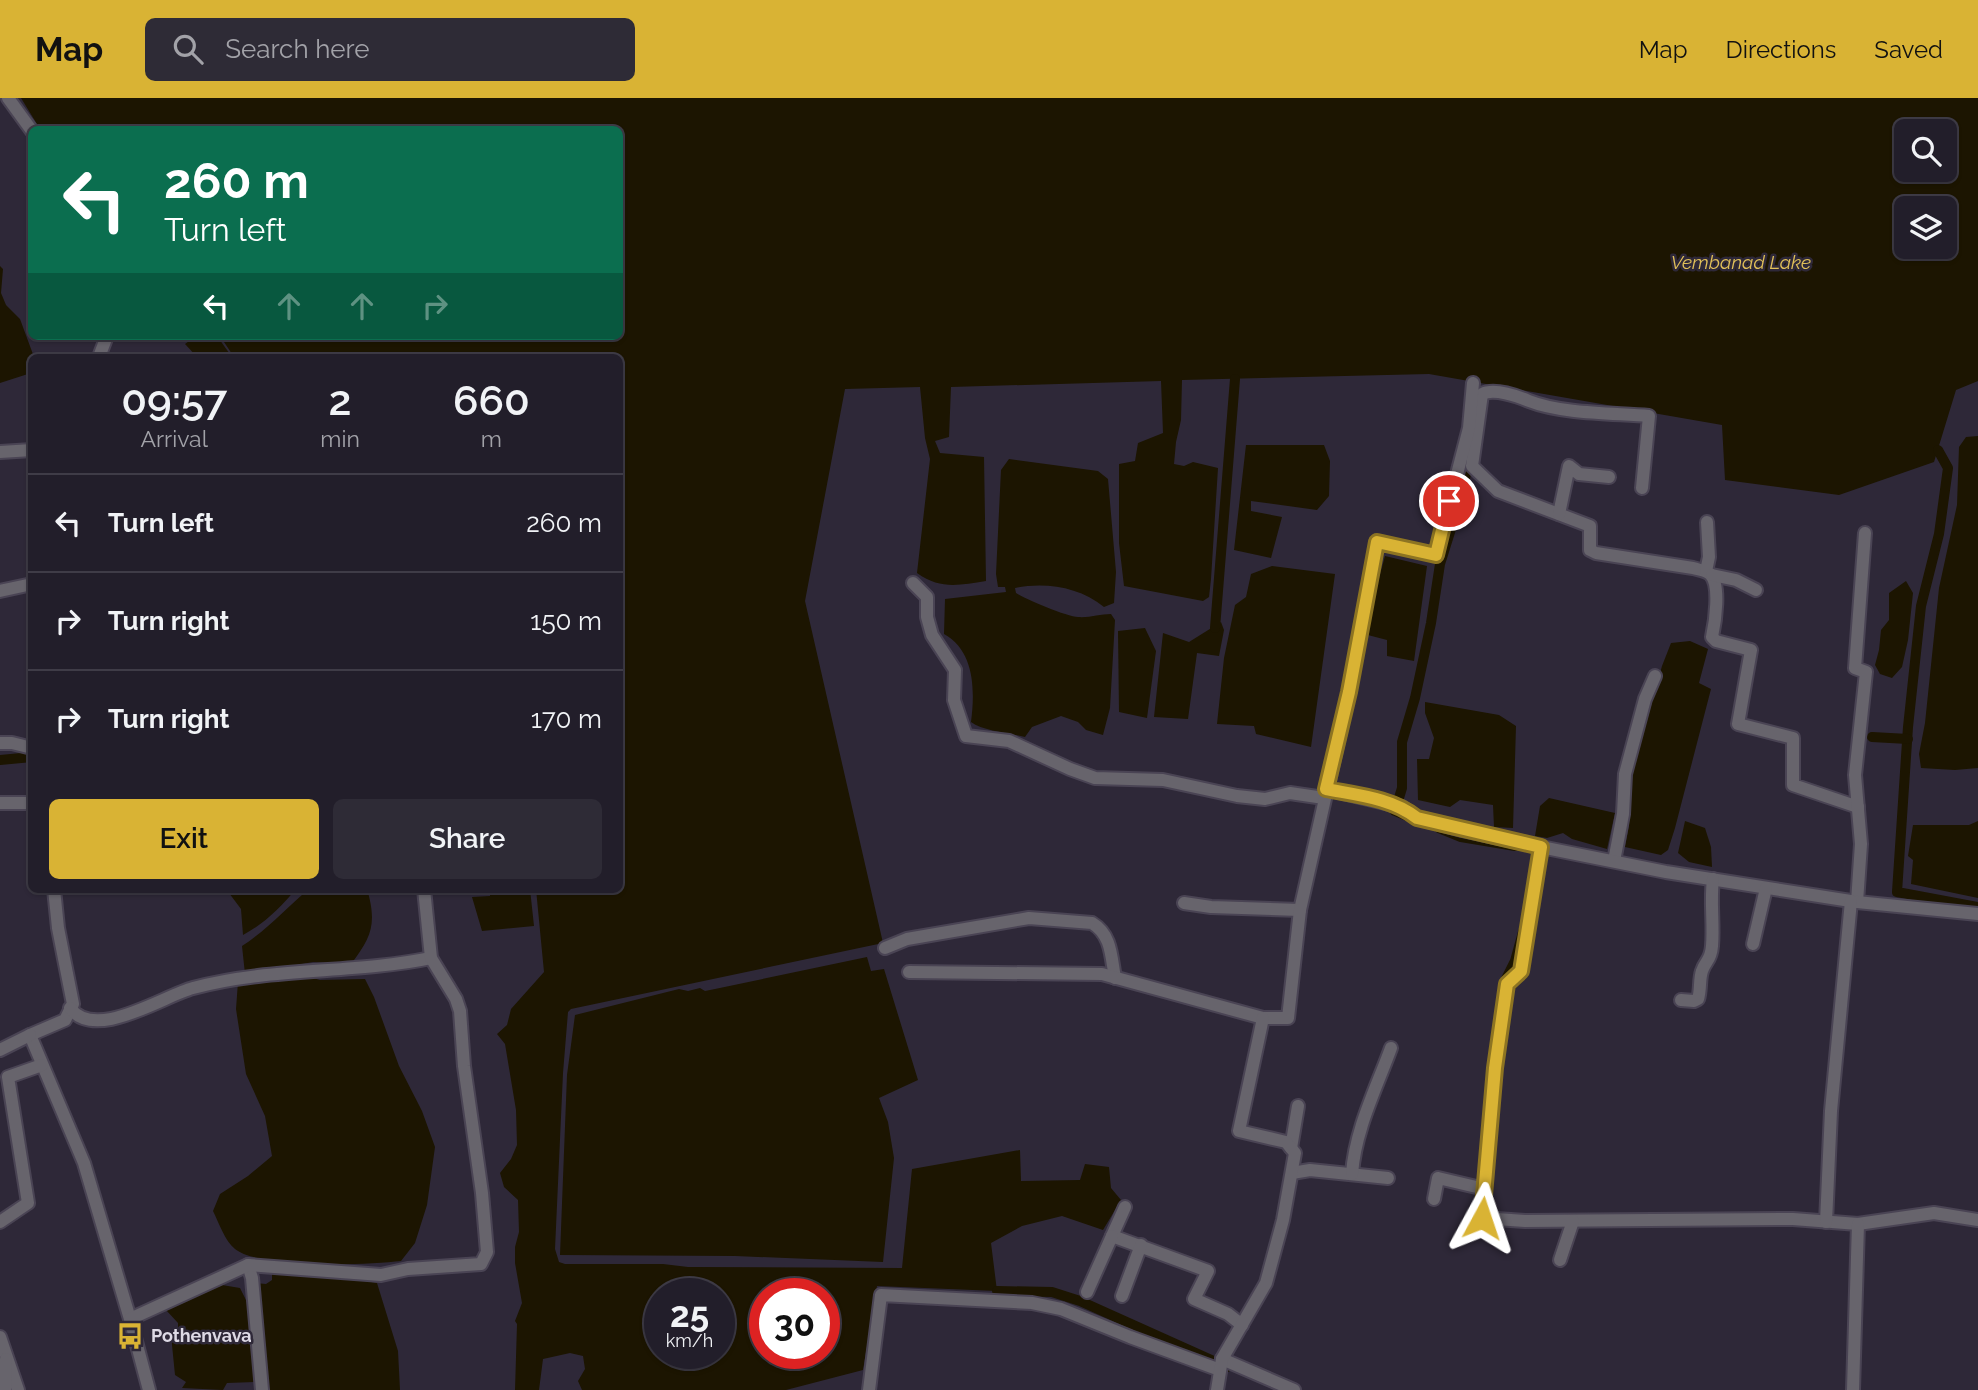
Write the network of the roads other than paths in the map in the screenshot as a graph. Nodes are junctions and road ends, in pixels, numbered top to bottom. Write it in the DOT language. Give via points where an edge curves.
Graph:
graph roads {
  1 [pos="8,98"];
  2 [pos="28,126"];
  3 [pos="1473,383"];
  4 [pos="28,450"];
  5 [pos="0,452"];
  6 [pos="1457,474"];
  7 [pos="1609,477"];
  8 [pos="1485,480"];
  9 [pos="1643,488"];
  10 [pos="1559,514"];
  11 [pos="1707,522"];
  12 [pos="1865,533"];
  13 [pos="1709,573"];
  14 [pos="914,583"];
  15 [pos="28,585"];
  16 [pos="0,590"];
  17 [pos="1756,590"];
  18 [pos="1654,676"];
  19 [pos="0,743"];
  20 [pos="28,746"];
  21 [pos="1325,794"];
  22 [pos="0,803"];
  23 [pos="28,803"];
  24 [pos="1858,807"];
  25 [pos="1541,847"];
  26 [pos="1614,861"];
  27 [pos="1713,879"];
  28 [pos="1766,888"];
  29 [pos="54,893"];
  30 [pos="424,893"];
  31 [pos="1854,902"];
  32 [pos="1184,903"];
  33 [pos="1300,910"];
  34 [pos="1978,914"];
  35 [pos="1753,944"];
  36 [pos="885,948"];
  37 [pos="431,958"];
  38 [pos="909,972"];
  39 [pos="1115,978"];
  40 [pos="1681,1000"];
  41 [pos="71,1008"];
  42 [pos="1263,1018"];
  43 [pos="30,1035"];
  44 [pos="1391,1048"];
  45 [pos="0,1050"];
  46 [pos="42,1065"];
  47 [pos="1298,1106"];
  48 [pos="1291,1148"];
  49 [pos="1292,1173"];
  50 [pos="1352,1174"];
  51 [pos="1388,1178"];
  52 [pos="1485,1189"];
  53 [pos="1434,1199"];
  54 [pos="1125,1207"];
  55 [pos="1978,1220"];
  56 [pos="1573,1221"];
  57 [pos="0,1222"];
  58 [pos="1826,1222"];
  59 [pos="1858,1224"];
  60 [pos="1111,1236"];
  61 [pos="1141,1245"];
  62 [pos="1560,1259"];
  63 [pos="248,1265"];
  64 [pos="1087,1292"];
  65 [pos="1122,1296"];
  66 [pos="131,1319"];
  67 [pos="1242,1325"];
  68 [pos="0,1337"];
  69 [pos="6,1355"];
  70 [pos="1221,1364"];
  71 [pos="5,1390"];
  72 [pos="18,1390"];
  73 [pos="149,1390"];
  74 [pos="262,1390"];
  75 [pos="869,1390"];
  76 [pos="1217,1390"];
  77 [pos="1294,1390"];
  78 [pos="1853,1390"];
  1 -- 2 [label="street"];
  3 -- 6 [label="street" via="1469,428"];
  4 -- 5 [label="street"];
  6 -- 8 [label="street"];
  6 -- 21 [label="street" via="1436,555 1377,542"];
  7 -- 10 [label="street" via="1579,474 1569,466"];
  8 -- 9 [label="street" via="1472,466 1482,394 1487,392 1570,410 1649,416"];
  8 -- 10 [label="street" via="1498,491"];
  10 -- 13 [label="street" via="1590,526 1587,547 1596,553"];
  11 -- 13 [label="street"];
  12 -- 24 [label="street" via="1855,668 1866,672 1855,775"];
  13 -- 17 [label="street"];
  13 -- 24 [label="street" via="1716,600 1712,637 1751,650 1738,724 1793,738 1793,785"];
  14 -- 21 [label="street" via="927,597 932,635 955,670 954,700 965,736 1009,741 1095,778 1163,780 1265,799 1290,793"];
  15 -- 16 [label="street"];
  18 -- 26 [label="street" via="1625,774"];
  19 -- 20 [label="street"];
  21 -- 25 [label="street" via="1396,805 1417,818"];
  21 -- 33 [label="street"];
  22 -- 23 [label="street"];
  24 -- 31 [label="street" via="1861,844"];
  25 -- 26 [label="street"];
  25 -- 52 [label="street" via="1521,971 1507,984"];
  26 -- 27 [label="street"];
  27 -- 28 [label="street"];
  27 -- 40 [label="street" via="1710,960 1702,968 1698,999"];
  28 -- 31 [label="street"];
  28 -- 35 [label="street"];
  29 -- 41 [label="street"];
  30 -- 37 [label="street"];
  31 -- 34 [label="street"];
  31 -- 58 [label="street" via="1831,1111"];
  32 -- 33 [label="street"];
  33 -- 42 [label="street" via="1288,1018"];
  36 -- 39 [label="street" via="907,939 1029,918 1092,923 1107,937"];
  37 -- 41 [label="street" via="229,979 103,1020 84,1020"];
  37 -- 63 [label="street" via="460,1011 487,1252 481,1264 381,1275"];
  38 -- 39 [label="street" via="1102,974"];
  39 -- 42 [label="street"];
  41 -- 43 [label="street" via="65,1020"];
  42 -- 48 [label="street" via="1239,1130 1286,1142"];
  43 -- 45 [label="street"];
  43 -- 46 [label="street"];
  44 -- 50 [label="street" via="1373,1092"];
  46 -- 57 [label="street" via="8,1077 27,1203"];
  46 -- 66 [label="street" via="84,1163"];
  47 -- 48 [label="street"];
  48 -- 49 [label="street" via="1295,1153"];
  49 -- 50 [label="street"];
  49 -- 67 [label="street" via="1266,1283"];
  50 -- 51 [label="street"];
  52 -- 53 [label="street" via="1438,1178"];
  52 -- 56 [label="street" via="1482,1218"];
  54 -- 60 [label="street"];
  55 -- 59 [label="street" via="1934,1213"];
  56 -- 58 [label="street"];
  56 -- 62 [label="street"];
  58 -- 59 [label="street"];
  59 -- 78 [label="street"];
  60 -- 61 [label="street"];
  60 -- 64 [label="street"];
  61 -- 65 [label="street"];
  61 -- 67 [label="street" via="1208,1271 1194,1299"];
  63 -- 66 [label="street"];
  63 -- 74 [label="street"];
  66 -- 73 [label="street"];
  67 -- 70 [label="street"];
  68 -- 69 [label="street"];
  69 -- 71 [label="street"];
  69 -- 72 [label="street"];
  70 -- 75 [label="street" via="1032,1303 881,1295"];
  70 -- 76 [label="street"];
  70 -- 77 [label="street"];
}
